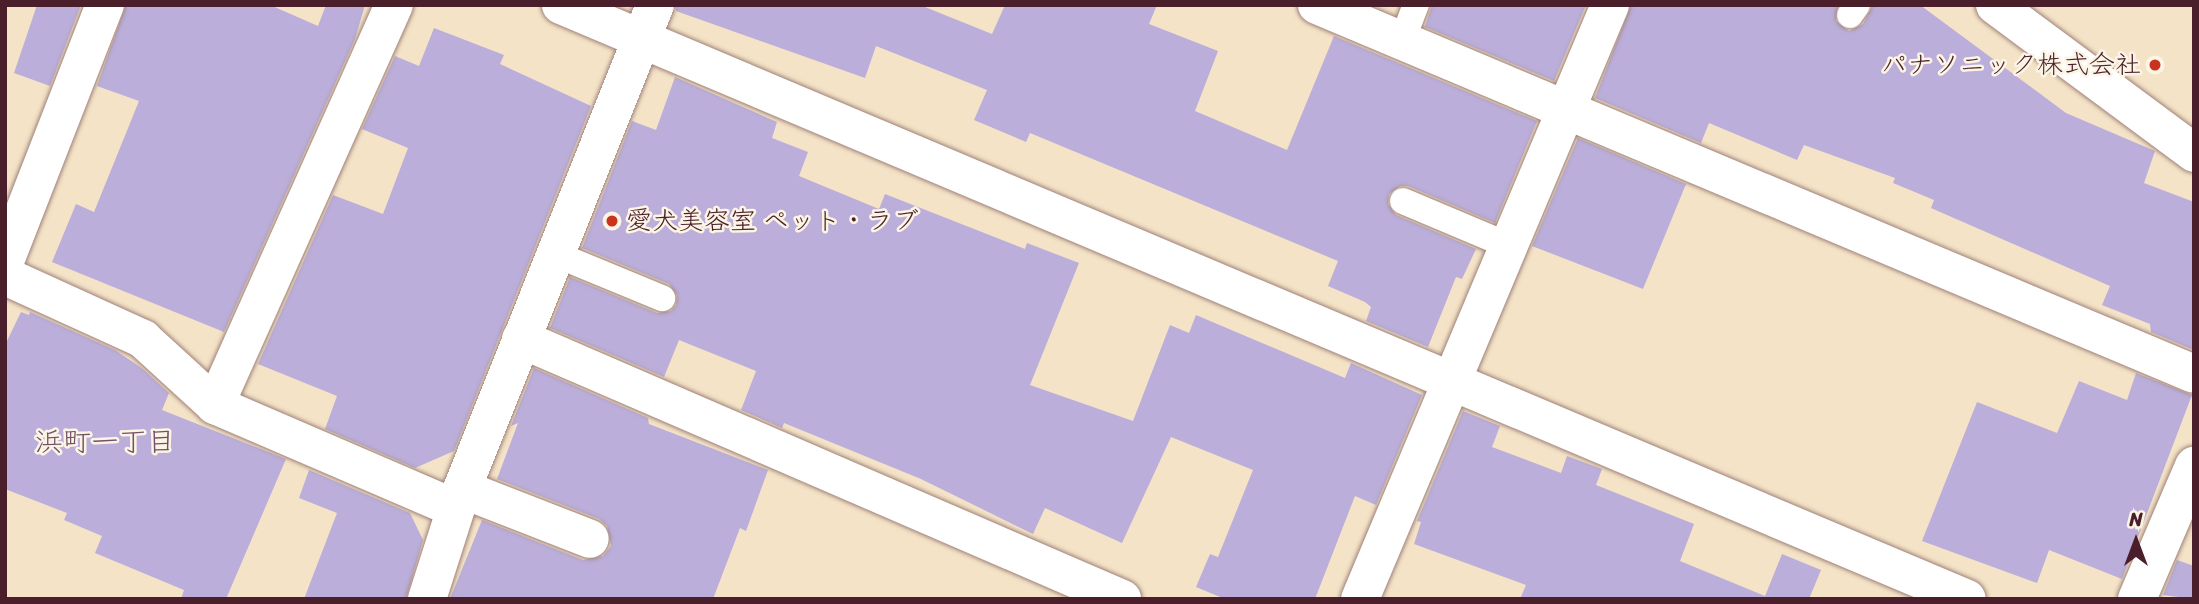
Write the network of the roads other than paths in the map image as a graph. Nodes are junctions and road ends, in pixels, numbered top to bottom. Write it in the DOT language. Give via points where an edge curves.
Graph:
graph roads {
  1 [pos="105,5"];
  2 [pos="394,5"];
  3 [pos="561,5"];
  4 [pos="1317,5"];
  5 [pos="1416,5"];
  6 [pos="1610,5"];
  7 [pos="1995,5"];
  8 [pos="648,22"];
  9 [pos="1402,41"];
  10 [pos="1566,110"];
  11 [pos="2194,153"];
  12 [pos="1403,201"];
  13 [pos="1507,245"];
  14 [pos="555,254"];
  15 [pos="5,261"];
  16 [pos="5,276"];
  17 [pos="662,298"];
  18 [pos="521,339"];
  19 [pos="2194,374"];
  20 [pos="1449,381"];
  21 [pos="215,405"];
  22 [pos="2194,466"];
  23 [pos="458,498"];
  24 [pos="590,539"];
  25 [pos="427,599"];
  26 [pos="1122,599"];
  27 [pos="1360,599"];
  28 [pos="1967,599"];
  29 [pos="2137,599"];
  1 -- 15 [label="street"];
  2 -- 21 [label="street"];
  3 -- 8 [label="street"];
  4 -- 9 [label="street"];
  5 -- 9 [label="lane"];
  6 -- 10 [label="street"];
  7 -- 11 [label="street"];
  8 -- 14 [label="street"];
  8 -- 20 [label="street"];
  9 -- 10 [label="street"];
  10 -- 13 [label="street"];
  10 -- 19 [label="street"];
  12 -- 13 [label="lane"];
  13 -- 20 [label="street"];
  14 -- 17 [label="lane"];
  14 -- 18 [label="street"];
  16 -- 21 [label="street" via="143,339"];
  18 -- 23 [label="street"];
  18 -- 26 [label="street"];
  20 -- 27 [label="street"];
  20 -- 28 [label="street"];
  21 -- 23 [label="street"];
  22 -- 29 [label="street"];
  23 -- 24 [label="street"];
  23 -- 25 [label="street"];
}
